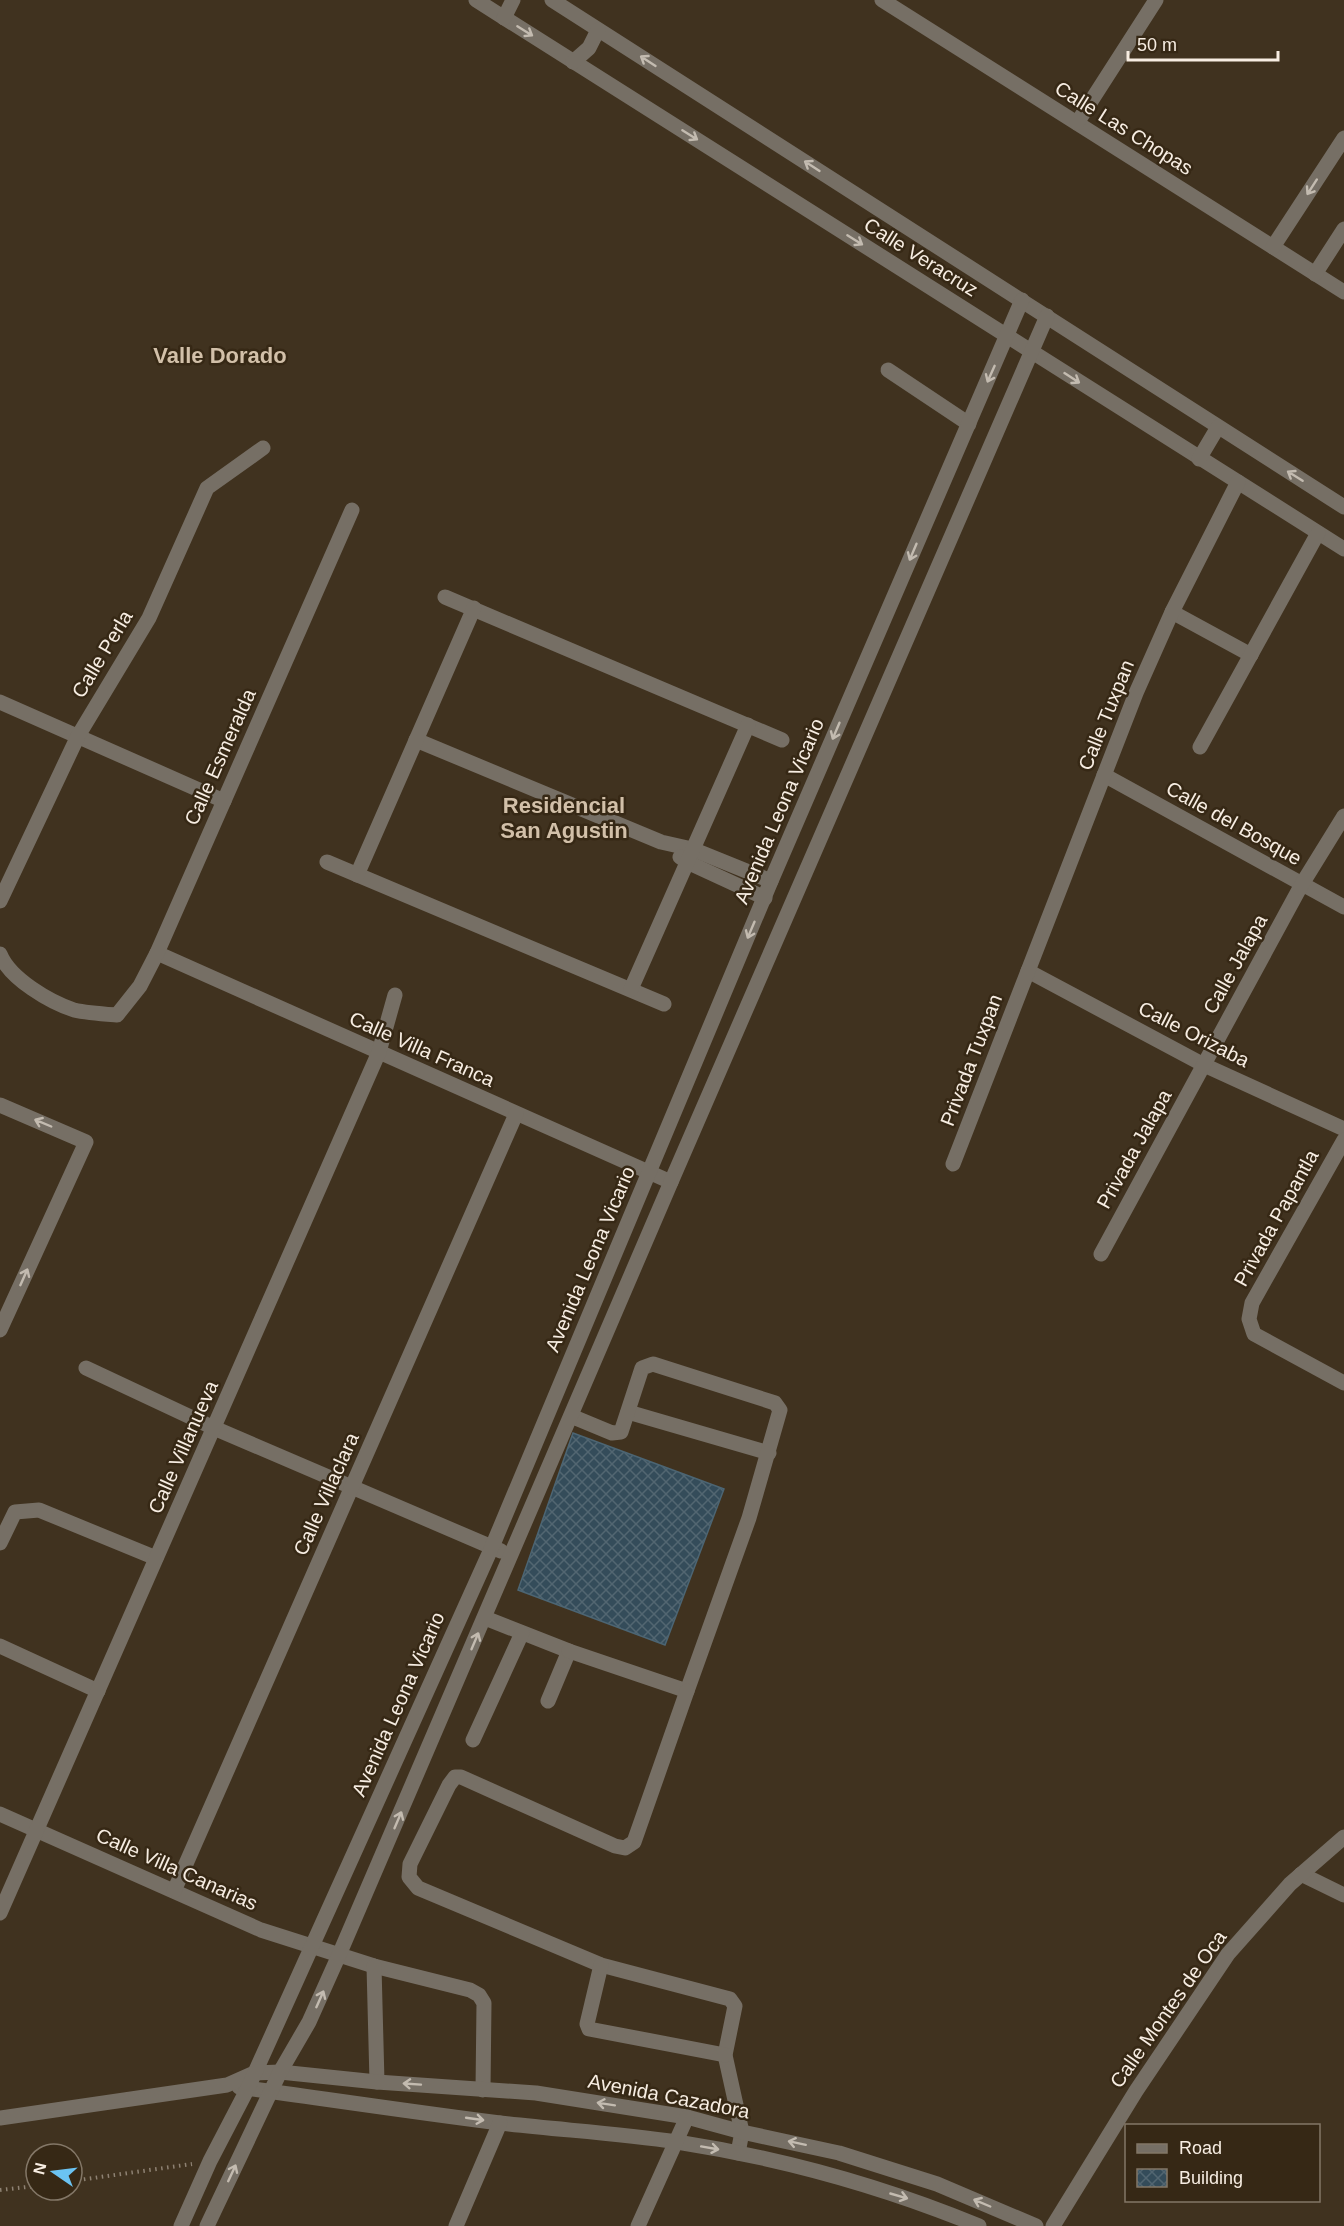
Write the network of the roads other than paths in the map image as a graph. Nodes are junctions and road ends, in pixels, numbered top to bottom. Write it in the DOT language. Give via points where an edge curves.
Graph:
graph roads {
  1 [pos="476,0"];
  2 [pos="513,0"];
  3 [pos="552,0"];
  4 [pos="1156,0"];
  5 [pos="890,2"];
  6 [pos="504,18"];
  7 [pos="598,30"];
  8 [pos="573,62"];
  9 [pos="1077,123"];
  10 [pos="1344,138"];
  11 [pos="1344,228"];
  12 [pos="1273,248"];
  13 [pos="1315,274"];
  14 [pos="1344,292"];
  15 [pos="1022,300"];
  16 [pos="1047,316"];
  17 [pos="1007,336"];
  18 [pos="1032,352"];
  19 [pos="888,370"];
  20 [pos="969,424"];
  21 [pos="1218,427"];
  22 [pos="263,448"];
  23 [pos="1199,459"];
  24 [pos="1238,482"];
  25 [pos="1344,507"];
  26 [pos="352,510"];
  27 [pos="1318,533"];
  28 [pos="1344,549"];
  29 [pos="446,597"];
  30 [pos="474,608"];
  31 [pos="1172,612"];
  32 [pos="1251,655"];
  33 [pos="0,702"];
  34 [pos="748,724"];
  35 [pos="78,736"];
  36 [pos="416,740"];
  37 [pos="782,740"];
  38 [pos="1200,747"];
  39 [pos="1104,775"];
  40 [pos="224,801"];
  41 [pos="1344,816"];
  42 [pos="690,856"];
  43 [pos="327,862"];
  44 [pos="357,874"];
  45 [pos="771,881"];
  46 [pos="1302,884"];
  47 [pos="765,898"];
  48 [pos="0,901"];
  49 [pos="1344,907"];
  50 [pos="157,953"];
  51 [pos="0,954"];
  52 [pos="1028,971"];
  53 [pos="631,989"];
  54 [pos="395,994"];
  55 [pos="664,1004"];
  56 [pos="379,1052"];
  57 [pos="1204,1065"];
  58 [pos="0,1105"];
  59 [pos="516,1114"];
  60 [pos="1344,1129"];
  61 [pos="1344,1140"];
  62 [pos="953,1164"];
  63 [pos="648,1173"];
  64 [pos="671,1182"];
  65 [pos="1101,1254"];
  66 [pos="0,1330"];
  67 [pos="86,1368"];
  68 [pos="1344,1383"];
  69 [pos="628,1412"];
  70 [pos="572,1416"];
  71 [pos="214,1428"];
  72 [pos="769,1453"];
  73 [pos="352,1487"];
  74 [pos="0,1543"];
  75 [pos="492,1547"];
  76 [pos="512,1556"];
  77 [pos="156,1558"];
  78 [pos="485,1618"];
  79 [pos="522,1633"];
  80 [pos="0,1646"];
  81 [pos="569,1651"];
  82 [pos="98,1691"];
  83 [pos="687,1691"];
  84 [pos="548,1701"];
  85 [pos="473,1740"];
  86 [pos="0,1814"];
  87 [pos="37,1829"];
  88 [pos="1344,1837"];
  89 [pos="1301,1874"];
  90 [pos="174,1891"];
  91 [pos="1344,1895"];
  92 [pos="0,1913"];
  93 [pos="312,1946"];
  94 [pos="339,1955"];
  95 [pos="601,1965"];
  96 [pos="374,1966"];
  97 [pos="725,2055"];
  98 [pos="280,2072"];
  99 [pos="254,2073"];
  100 [pos="320,2077"];
  101 [pos="377,2082"];
  102 [pos="227,2085"];
  103 [pos="248,2088"];
  104 [pos="483,2090"];
  105 [pos="271,2091"];
  106 [pos="318,2098"];
  107 [pos="687,2117"];
  108 [pos="0,2118"];
  109 [pos="500,2122"];
  110 [pos="742,2132"];
  111 [pos="675,2142"];
  112 [pos="738,2153"];
  113 [pos="181,2226"];
  114 [pos="207,2226"];
  115 [pos="456,2226"];
  116 [pos="638,2226"];
  117 [pos="979,2226"];
  118 [pos="1036,2226"];
  119 [pos="1053,2226"];
  1 -- 6 [label="street, Calle Veracruz"];
  2 -- 6 [label="street"];
  3 -- 7 [label="street, Calle Veracruz"];
  4 -- 9 [label="street"];
  5 -- 9 [label="street, Calle Las Chopas"];
  6 -- 8 [label="street, Calle Veracruz, one-way"];
  7 -- 8 [label="street" via="589,48"];
  15 -- 7 [label="street, Calle Veracruz, one-way"];
  8 -- 17 [label="street, Calle Veracruz, one-way"];
  9 -- 12 [label="street, Calle Las Chopas"];
  10 -- 12 [label="street, one-way"];
  11 -- 13 [label="street"];
  12 -- 13 [label="street, Calle Las Chopas"];
  13 -- 14 [label="street, Calle Las Chopas"];
  15 -- 16 [label="street, Calle Veracruz"];
  15 -- 17 [label="street, Avenida Leona Vicario"];
  16 -- 18 [label="street"];
  16 -- 21 [label="street, Calle Veracruz"];
  17 -- 18 [label="street, Calle Veracruz"];
  17 -- 20 [label="street, Avenida Leona Vicario, one-way"];
  18 -- 23 [label="street, Calle Veracruz, one-way"];
  18 -- 64 [label="street"];
  19 -- 20 [label="street"];
  20 -- 45 [label="street, Avenida Leona Vicario, one-way"];
  21 -- 23 [label="street"];
  25 -- 21 [label="street, Calle Veracruz, one-way"];
  22 -- 35 [label="street, Calle Perla" via="207,488 148,618"];
  23 -- 24 [label="street, Calle Veracruz"];
  24 -- 27 [label="street, Calle Veracruz"];
  24 -- 31 [label="street, Calle Tuxpan"];
  26 -- 40 [label="street, Calle Esmeralda"];
  27 -- 28 [label="street, Calle Veracruz"];
  27 -- 32 [label="street"];
  29 -- 30 [label="street"];
  30 -- 34 [label="street"];
  30 -- 36 [label="street"];
  31 -- 32 [label="street"];
  31 -- 39 [label="street, Calle Tuxpan"];
  32 -- 38 [label="street"];
  33 -- 35 [label="street"];
  34 -- 37 [label="street"];
  34 -- 42 [label="street"];
  35 -- 40 [label="street"];
  35 -- 48 [label="street, Calle Perla"];
  36 -- 42 [label="street"];
  36 -- 44 [label="street"];
  39 -- 46 [label="street, Calle del Bosque"];
  39 -- 52 [label="street, Calle Tuxpan"];
  40 -- 50 [label="street, Calle Esmeralda"];
  41 -- 46 [label="street, Calle Jalapa"];
  42 -- 45 [label="street"];
  42 -- 47 [label="street"];
  42 -- 53 [label="street"];
  43 -- 44 [label="street"];
  44 -- 53 [label="street"];
  45 -- 47 [label="street, Avenida Leona Vicario"];
  46 -- 49 [label="street, Calle del Bosque"];
  46 -- 57 [label="street, Calle Jalapa"];
  47 -- 63 [label="street, Avenida Leona Vicario, one-way"];
  50 -- 51 [label="street, Calle Esmeralda" via="140,986 117,1015 74,1010 36,992 4,964"];
  50 -- 56 [label="street, Calle Villa Franca"];
  52 -- 57 [label="street, Calle Orizaba"];
  52 -- 62 [label="street, Privada Tuxpan"];
  53 -- 55 [label="street"];
  54 -- 56 [label="street, Calle Villanueva"];
  56 -- 59 [label="street, Calle Villa Franca"];
  56 -- 71 [label="street, Calle Villanueva"];
  57 -- 60 [label="street, Calle Orizaba"];
  57 -- 65 [label="street, Privada Jalapa"];
  66 -- 58 [label="street, one-way" via="86,1142"];
  59 -- 63 [label="street, Calle Villa Franca"];
  59 -- 73 [label="street, Calle Villaclara"];
  61 -- 68 [label="street, Privada Papantla" via="1252,1303 1249,1319 1254,1334"];
  63 -- 64 [label="street, Calle Villa Franca"];
  63 -- 75 [label="street, Avenida Leona Vicario"];
  64 -- 70 [label="street"];
  67 -- 71 [label="street"];
  69 -- 70 [label="street" via="621,1432 616,1434"];
  69 -- 72 [label="street"];
  69 -- 72 [label="street" via="642,1368 653,1364 775,1403 780,1410"];
  70 -- 76 [label="street"];
  71 -- 73 [label="street"];
  71 -- 77 [label="street, Calle Villanueva"];
  72 -- 83 [label="street"];
  73 -- 75 [label="street"];
  73 -- 90 [label="street, Calle Villaclara"];
  74 -- 77 [label="street" via="15,1512 39,1510"];
  75 -- 76 [label="street"];
  75 -- 93 [label="street, Avenida Leona Vicario"];
  76 -- 78 [label="street"];
  77 -- 82 [label="street, Calle Villanueva"];
  78 -- 79 [label="street"];
  94 -- 78 [label="street, one-way"];
  79 -- 81 [label="street"];
  79 -- 85 [label="street"];
  80 -- 82 [label="street"];
  81 -- 83 [label="street"];
  81 -- 84 [label="street"];
  82 -- 87 [label="street, Calle Villanueva"];
  83 -- 95 [label="street" via="634,1842 626,1848 455,1777 410,1864 409,1877 418,1888"];
  86 -- 87 [label="street, Calle Villa Canarias"];
  87 -- 90 [label="street, Calle Villa Canarias"];
  87 -- 92 [label="street, Calle Villanueva"];
  88 -- 89 [label="street, Calle Montes de Oca"];
  89 -- 91 [label="street"];
  89 -- 119 [label="street, Calle Montes de Oca" via="1228,1954 1136,2091"];
  90 -- 93 [label="street, Calle Villa Canarias" via="261,1930"];
  93 -- 94 [label="street, Calle Villa Canarias"];
  93 -- 99 [label="street, Avenida Leona Vicario"];
  94 -- 96 [label="street, Calle Villa Canarias"];
  98 -- 94 [label="street, one-way" via="309,2022"];
  95 -- 97 [label="street" via="730,1999 735,2006"];
  95 -- 97 [label="street" via="589,2029"];
  96 -- 101 [label="street"];
  96 -- 104 [label="street, Calle Villa Canarias" via="479,1995 484,2003"];
  97 -- 110 [label="street"];
  98 -- 99 [label="street, Avenida Cazadora"];
  98 -- 100 [label="street, Avenida Cazadora"];
  98 -- 105 [label="street"];
  99 -- 102 [label="street"];
  99 -- 103 [label="street, Avenida Leona Vicario"];
  100 -- 101 [label="street, Avenida Cazadora"];
  100 -- 106 [label="street"];
  104 -- 101 [label="street, Avenida Cazadora, one-way"];
  102 -- 103 [label="street"];
  102 -- 108 [label="street"];
  103 -- 105 [label="street"];
  103 -- 113 [label="street, Avenida Leona Vicario"];
  107 -- 104 [label="street, Avenida Cazadora, one-way" via="536,2093"];
  105 -- 106 [label="street"];
  114 -- 105 [label="street, one-way"];
  106 -- 109 [label="street, one-way"];
  107 -- 110 [label="street, Avenida Cazadora"];
  107 -- 111 [label="street"];
  109 -- 111 [label="street"];
  109 -- 115 [label="street"];
  110 -- 112 [label="street"];
  118 -- 110 [label="street, Avenida Cazadora, one-way" via="938,2184 839,2153"];
  111 -- 112 [label="street, one-way"];
  111 -- 116 [label="street"];
  112 -- 117 [label="street, one-way" via="922,2202"];
}
